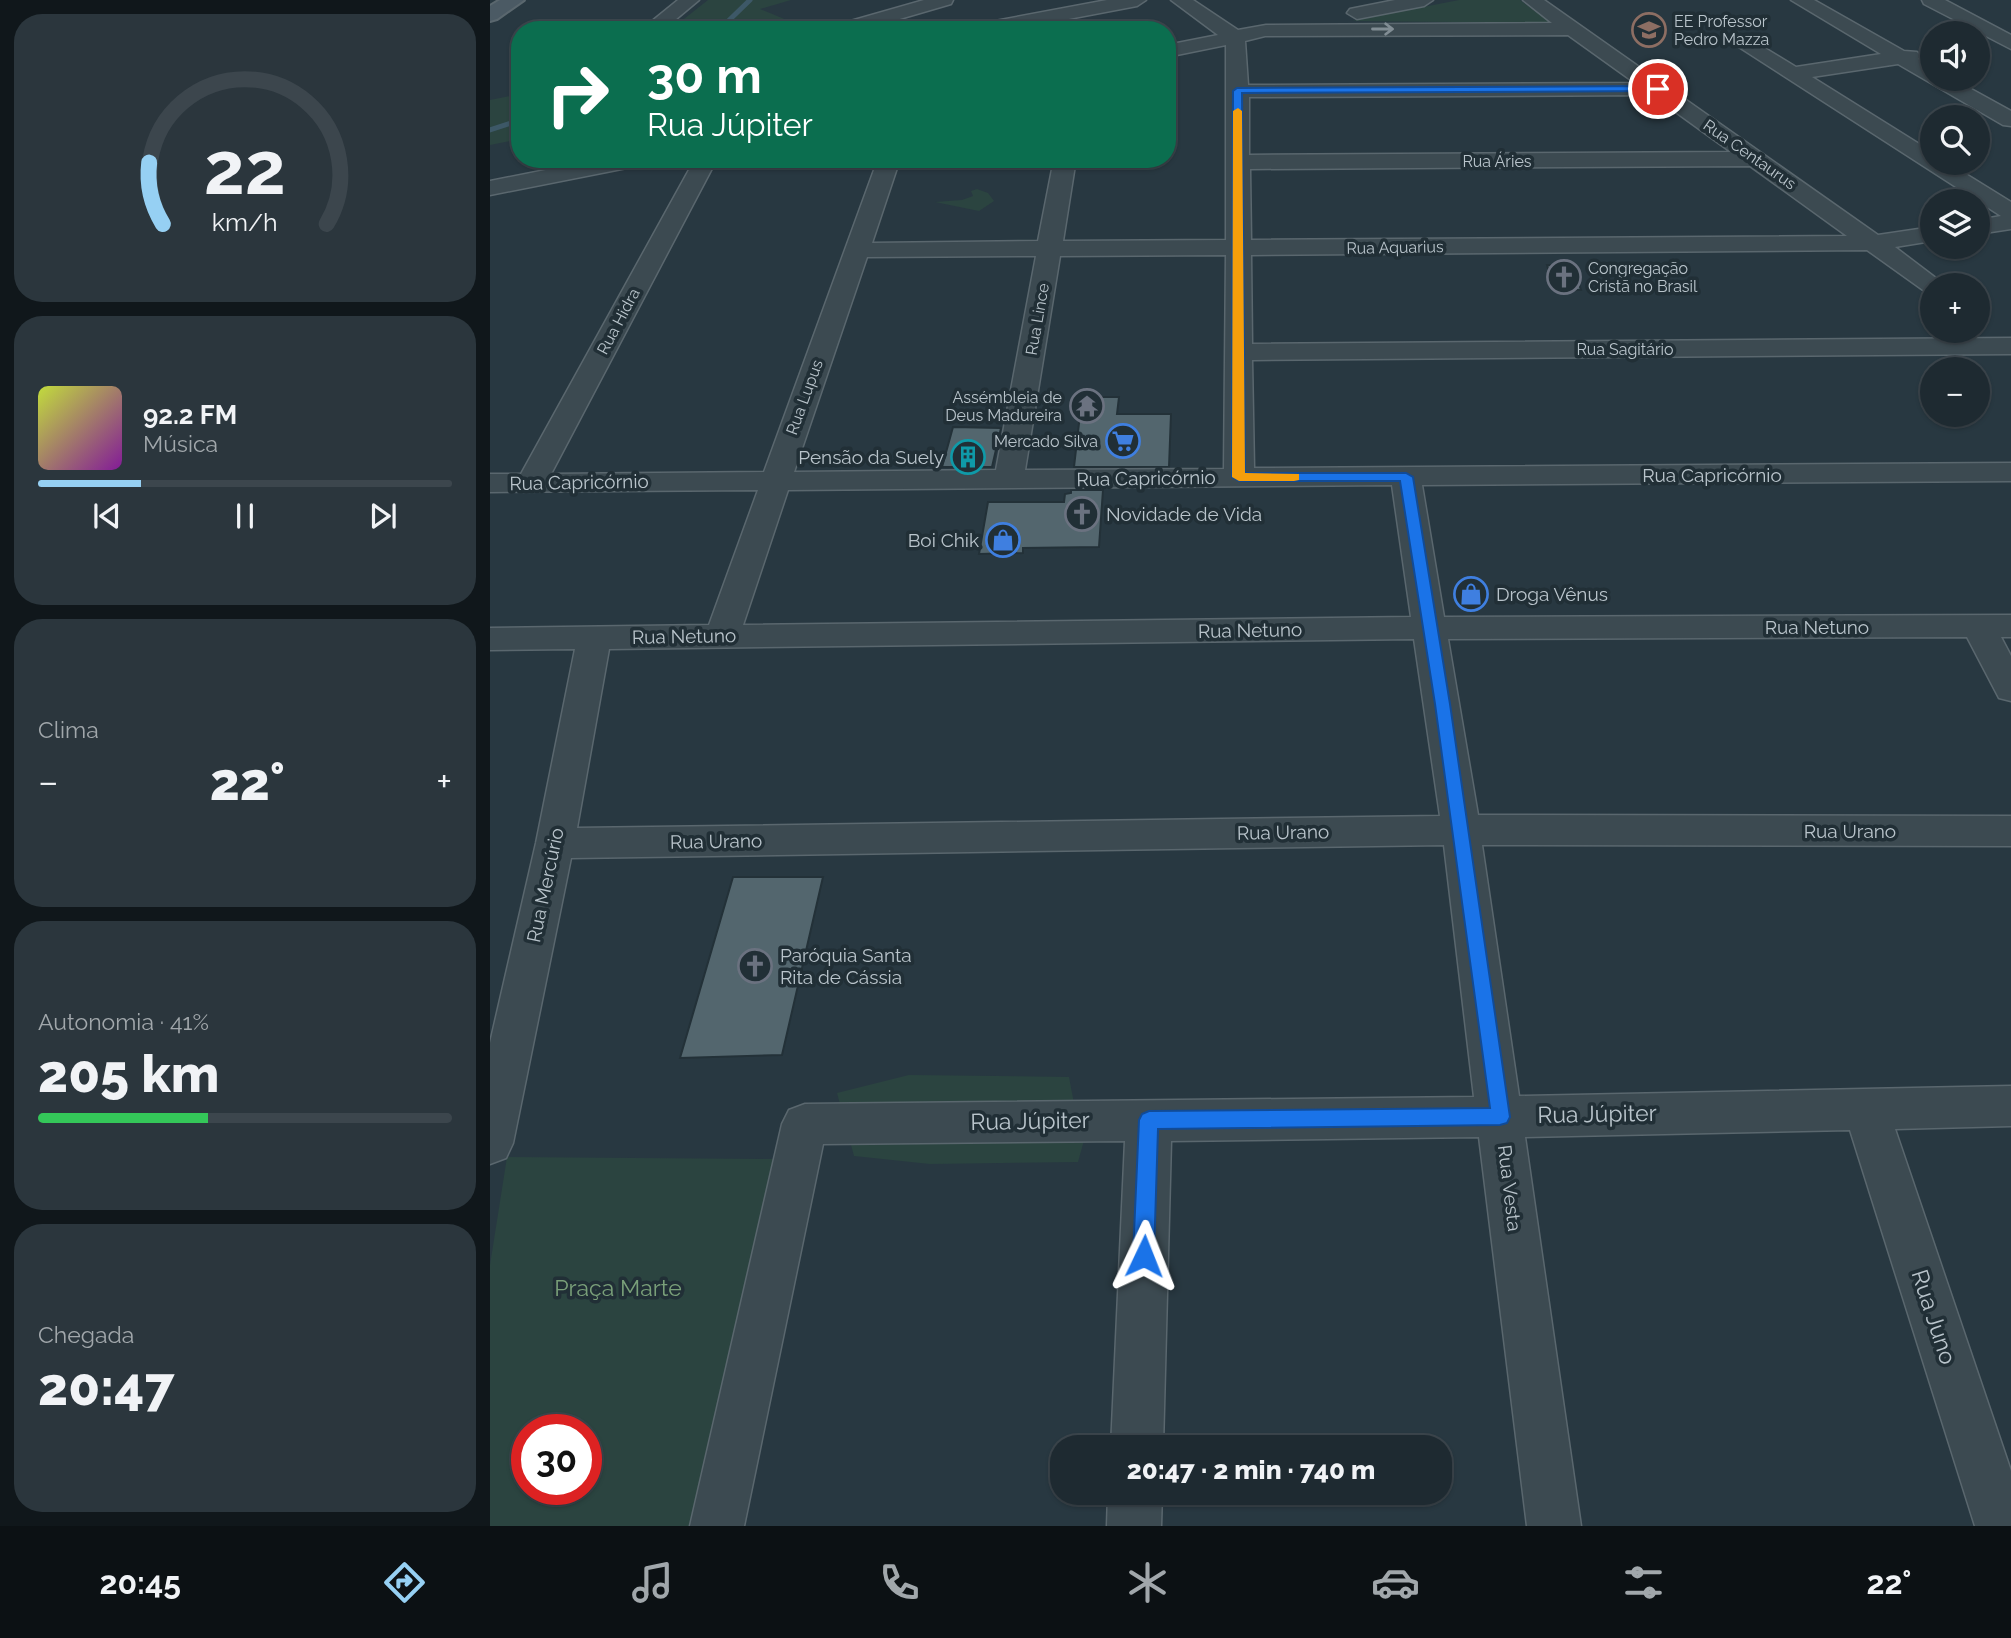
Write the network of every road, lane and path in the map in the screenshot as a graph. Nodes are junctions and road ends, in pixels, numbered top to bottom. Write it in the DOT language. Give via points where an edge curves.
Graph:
graph roads {
  1 [pos="514,0"];
  2 [pos="690,0"];
  3 [pos="944,0"];
  4 [pos="1138,0"];
  5 [pos="1180,0"];
  6 [pos="1424,0"];
  7 [pos="1532,0"];
  8 [pos="1800,0"];
  9 [pos="1931,0"];
  10 [pos="490,15"];
  11 [pos="662,21"];
  12 [pos="871,21"];
  13 [pos="1027,21"];
  14 [pos="1328,24"];
  15 [pos="1572,29"];
  16 [pos="1235,37"];
  17 [pos="1738,40"];
  18 [pos="2008,40"];
  19 [pos="1990,42"];
  20 [pos="1176,49"];
  21 [pos="1920,54"];
  22 [pos="1901,57"];
  23 [pos="1920,68"];
  24 [pos="1793,74"];
  25 [pos="1658,89"];
  26 [pos="1237,91"];
  27 [pos="1959,91"];
  28 [pos="2011,120"];
  29 [pos="1920,154"];
  30 [pos="1756,159"];
  31 [pos="1238,162"];
  32 [pos="591,168"];
  33 [pos="701,168"];
  34 [pos="886,168"];
  35 [pos="1064,168"];
  36 [pos="1953,175"];
  37 [pos="498,186"];
  38 [pos="490,207"];
  39 [pos="2011,212"];
  40 [pos="2011,222"];
  41 [pos="1990,225"];
  42 [pos="1920,236"];
  43 [pos="1875,243"];
  44 [pos="1239,248"];
  45 [pos="1050,249"];
  46 [pos="856,250"];
  47 [pos="1920,276"];
  48 [pos="1990,327"];
  49 [pos="2011,344"];
  50 [pos="1238,352"];
  51 [pos="2011,472"];
  52 [pos="1239,477"];
  53 [pos="1406,477"];
  54 [pos="1009,479"];
  55 [pos="775,480"];
  56 [pos="531,482"];
  57 [pos="490,483"];
  58 [pos="1994,626"];
  59 [pos="1431,628"];
  60 [pos="722,636"];
  61 [pos="594,638"];
  62 [pos="490,639"];
  63 [pos="2011,689"];
  64 [pos="1461,830"];
  65 [pos="2011,831"];
  66 [pos="555,843"];
  67 [pos="2011,1106"];
  68 [pos="1866,1108"];
  69 [pos="1500,1117"];
  70 [pos="1149,1120"];
  71 [pos="491,1136"];
  72 [pos="1137,1435"];
  73 [pos="1135,1505"];
  74 [pos="717,1526"];
  75 [pos="1134,1526"];
  76 [pos="1554,1526"];
  77 [pos="2002,1526"];
  1 -- 10 [label="main road"];
  2 -- 11 [label="street"];
  3 -- 12 [label="street"];
  4 -- 13 [label="street"];
  5 -- 16 [label="street"];
  6 -- 14 [label="street"];
  7 -- 15 [label="street, Rua Centaurus"];
  8 -- 22 [label="street"];
  9 -- 18 [label="street"];
  14 -- 15 [label="street, one-way"];
  14 -- 16 [label="street"];
  15 -- 25 [label="street, Rua Centaurus"];
  16 -- 20 [label="street"];
  16 -- 26 [label="street"];
  17 -- 24 [label="street"];
  18 -- 19 [label="street"];
  21 -- 22 [label="street"];
  22 -- 23 [label="street"];
  22 -- 24 [label="street"];
  24 -- 29 [label="street"];
  25 -- 26 [label="street"];
  25 -- 30 [label="street, Rua Centaurus"];
  26 -- 31 [label="street"];
  27 -- 28 [label="street"];
  30 -- 31 [label="street, Rua Áries"];
  30 -- 43 [label="street, Rua Centaurus"];
  31 -- 44 [label="street"];
  32 -- 37 [label="street"];
  33 -- 56 [label="street, Rua Hidra"];
  34 -- 46 [label="street, Rua Lupus"];
  35 -- 45 [label="street, Rua Lince"];
  36 -- 39 [label="street"];
  37 -- 38 [label="street"];
  40 -- 41 [label="street"];
  42 -- 43 [label="street, Rua Aquarius"];
  43 -- 44 [label="street, Rua Aquarius"];
  43 -- 47 [label="street, Rua Centaurus"];
  44 -- 45 [label="street, Rua Aquarius"];
  44 -- 50 [label="street"];
  45 -- 46 [label="street, Rua Aquarius"];
  45 -- 54 [label="street, Rua Lince"];
  46 -- 55 [label="street, Rua Lupus"];
  48 -- 49 [label="street"];
  49 -- 50 [label="street, Rua Sagitário"];
  50 -- 52 [label="street"];
  51 -- 53 [label="street, Rua Capricórnio"];
  52 -- 53 [label="street, Rua Capricórnio"];
  52 -- 54 [label="street, Rua Capricórnio"];
  53 -- 59 [label="street, Rua Vesta"];
  54 -- 55 [label="street, Rua Capricórnio"];
  55 -- 56 [label="street, Rua Capricórnio"];
  55 -- 60 [label="street, Rua Lupus"];
  56 -- 57 [label="street, Rua Capricórnio"];
  58 -- 59 [label="street, Rua Netuno"];
  58 -- 63 [label="street"];
  59 -- 60 [label="street, Rua Netuno"];
  59 -- 64 [label="street, Rua Vesta"];
  60 -- 61 [label="street, Rua Netuno"];
  61 -- 62 [label="street, Rua Netuno"];
  61 -- 66 [label="street, Rua Mercúrio"];
  64 -- 65 [label="street, Rua Urano"];
  64 -- 66 [label="street, Rua Urano"];
  64 -- 69 [label="street, Rua Vesta"];
  66 -- 71 [label="street, Rua Mercúrio"];
  67 -- 68 [label="street, Rua Júpiter"];
  68 -- 69 [label="street, Rua Júpiter"];
  68 -- 77 [label="street, Rua Juno"];
  69 -- 70 [label="street, Rua Júpiter"];
  69 -- 76 [label="street, Rua Vesta"];
  70 -- 72 [label="street"];
  70 -- 74 [label="street, Rua Júpiter" via="804,1124"];
  73 -- 75 [label="street"];
}
